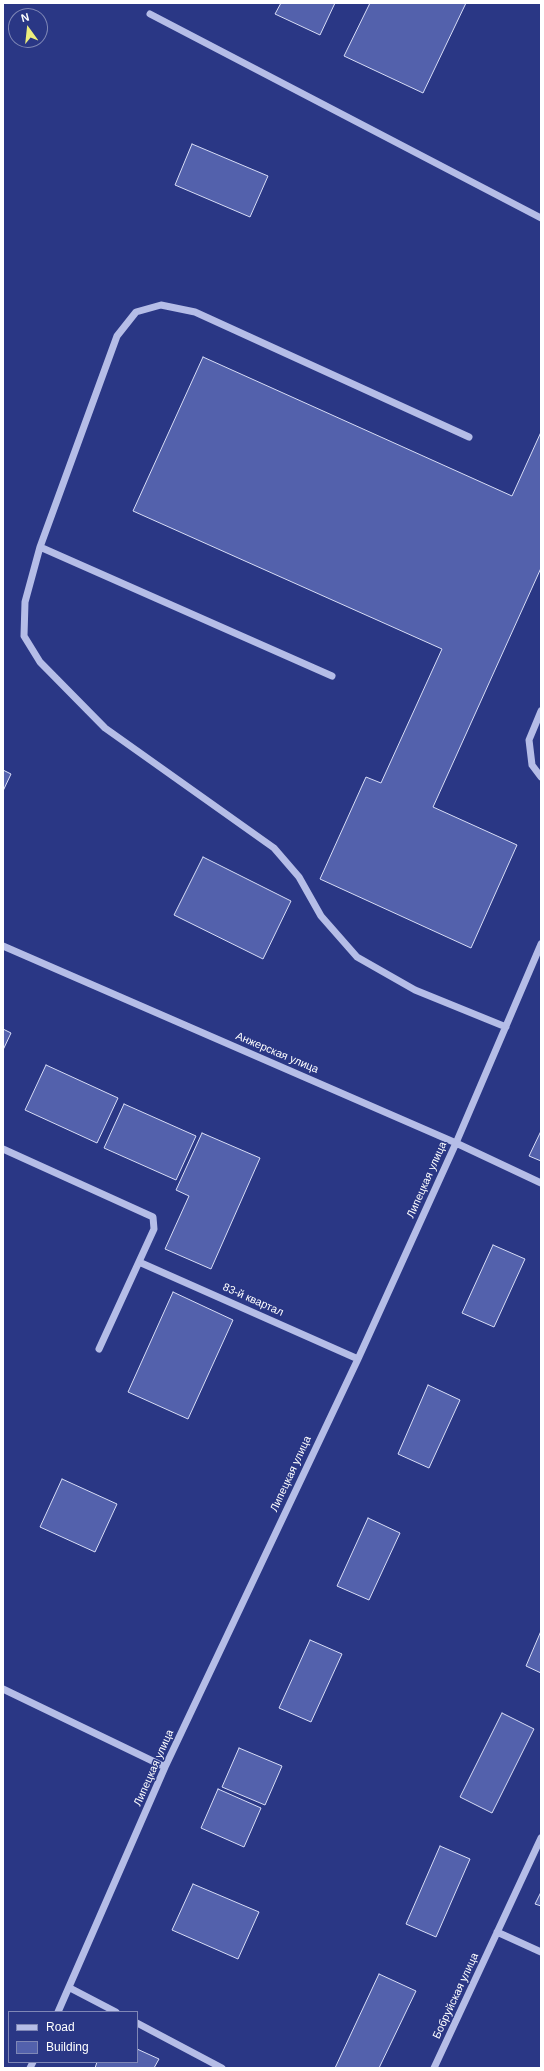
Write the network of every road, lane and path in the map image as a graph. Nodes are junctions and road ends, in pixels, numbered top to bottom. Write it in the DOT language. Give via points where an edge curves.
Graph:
graph roads {
  1 [pos="150,14"];
  2 [pos="541,218"];
  3 [pos="469,437"];
  4 [pos="40,547"];
  5 [pos="332,676"];
  6 [pos="541,711"];
  7 [pos="541,777"];
  8 [pos="541,944"];
  9 [pos="3,946"];
  10 [pos="506,1026"];
  11 [pos="456,1143"];
  12 [pos="3,1149"];
  13 [pos="541,1184"];
  14 [pos="139,1262"];
  15 [pos="99,1349"];
  16 [pos="358,1359"];
  17 [pos="3,1689"];
  18 [pos="165,1767"];
  19 [pos="541,1838"];
  20 [pos="497,1932"];
  21 [pos="541,1952"];
  22 [pos="70,1988"];
  23 [pos="58,2011"];
  24 [pos="114,2011"];
  25 [pos="138,2024"];
  26 [pos="222,2068"];
  27 [pos="434,2068"];
  1 -- 2 [label="street"];
  3 -- 4 [label="street" via="194,312 161,305 136,312 117,336"];
  4 -- 5 [label="street"];
  4 -- 10 [label="street" via="25,602 24,636 40,662 105,728 274,848 300,877 321,916 357,957 415,990"];
  6 -- 7 [label="street" via="529,740 532,765"];
  8 -- 10 [label="street, Липецкая улица"];
  9 -- 11 [label="street, Анжерская улица"];
  10 -- 11 [label="street, Липецкая улица"];
  11 -- 13 [label="street, Анжерская улица"];
  11 -- 16 [label="street, Липецкая улица"];
  12 -- 14 [label="street" via="153,1217 154,1229"];
  14 -- 15 [label="street"];
  14 -- 16 [label="street, 83-й квартал"];
  16 -- 18 [label="street, Липецкая улица"];
  17 -- 18 [label="street"];
  18 -- 22 [label="street, Липецкая улица"];
  19 -- 20 [label="street, Бобруйская улица"];
  20 -- 21 [label="street"];
  20 -- 27 [label="street, Бобруйская улица"];
  22 -- 23 [label="street, Липецкая улица"];
  22 -- 24 [label="street"];
  25 -- 26 [label="street"];
}
